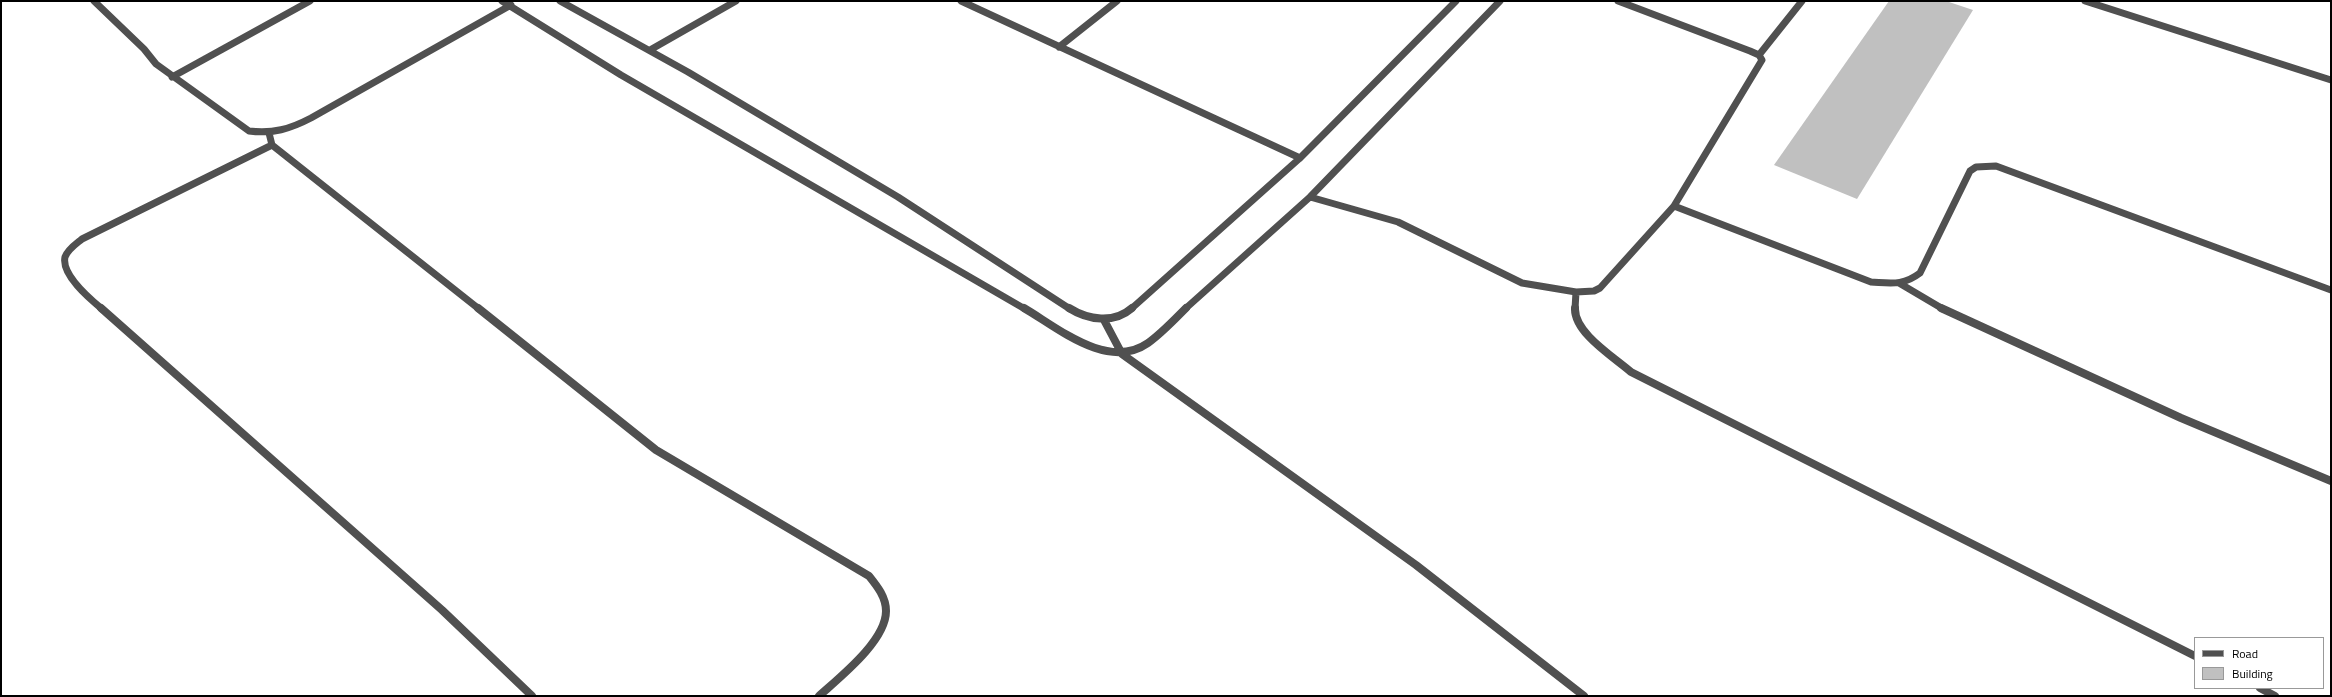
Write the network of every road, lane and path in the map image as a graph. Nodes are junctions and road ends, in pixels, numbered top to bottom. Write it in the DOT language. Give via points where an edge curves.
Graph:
graph roads {
  1 [pos="94,1"];
  2 [pos="310,1"];
  3 [pos="502,1"];
  4 [pos="560,1"];
  5 [pos="736,1"];
  6 [pos="961,1"];
  7 [pos="1117,1"];
  8 [pos="1456,1"];
  9 [pos="1500,1"];
  10 [pos="1618,1"];
  11 [pos="1802,1"];
  12 [pos="2085,1"];
  13 [pos="510,5"];
  14 [pos="1059,47"];
  15 [pos="650,50"];
  16 [pos="1760,56"];
  17 [pos="172,77"];
  18 [pos="2331,80"];
  19 [pos="269,133"];
  20 [pos="272,145"];
  21 [pos="1300,158"];
  22 [pos="1310,197"];
  23 [pos="1674,206"];
  24 [pos="1899,282"];
  25 [pos="2331,290"];
  26 [pos="1576,292"];
  27 [pos="1104,320"];
  28 [pos="1122,354"];
  29 [pos="2331,481"];
  30 [pos="2194,655"];
  31 [pos="2262,689"];
  32 [pos="532,696"];
  33 [pos="819,696"];
  34 [pos="1584,696"];
  35 [pos="2276,696"];
  1 -- 17 [label="street"];
  2 -- 17 [label="street"];
  3 -- 13 [label="street"];
  4 -- 15 [label="street"];
  5 -- 15 [label="street"];
  6 -- 14 [label="street"];
  7 -- 14 [label="street"];
  8 -- 21 [label="street"];
  9 -- 22 [label="street"];
  10 -- 16 [label="street"];
  11 -- 16 [label="street"];
  12 -- 18 [label="street"];
  13 -- 19 [label="street" via="311,118 283,132"];
  13 -- 28 [label="street" via="621,75 1090,347"];
  14 -- 21 [label="street"];
  15 -- 27 [label="street" via="898,197 1071,310"];
  16 -- 23 [label="street" via="1762,60"];
  17 -- 19 [label="street" via="249,131"];
  19 -- 20 [label="street"];
  20 -- 32 [label="street" via="82,239 67,252 65,262 70,276 87,296 442,610"];
  20 -- 33 [label="street" via="656,450 869,576 885,597 887,610 884,626 876,641"];
  21 -- 27 [label="street" via="1129,311 1115,319"];
  22 -- 26 [label="street" via="1398,222 1522,282"];
  22 -- 28 [label="street" via="1147,344"];
  23 -- 24 [label="street" via="1871,282"];
  23 -- 26 [label="street" via="1600,288"];
  24 -- 25 [label="street" via="1909,281 1920,273 1970,171 1976,167 1986,166 2009,170"];
  24 -- 29 [label="street" via="1952,315 2181,418"];
  26 -- 30 [label="street" via="1575,316 1584,332 1631,372"];
  27 -- 28 [label="street"];
  28 -- 34 [label="street" via="1416,565"];
  31 -- 35 [label="street"];
}
